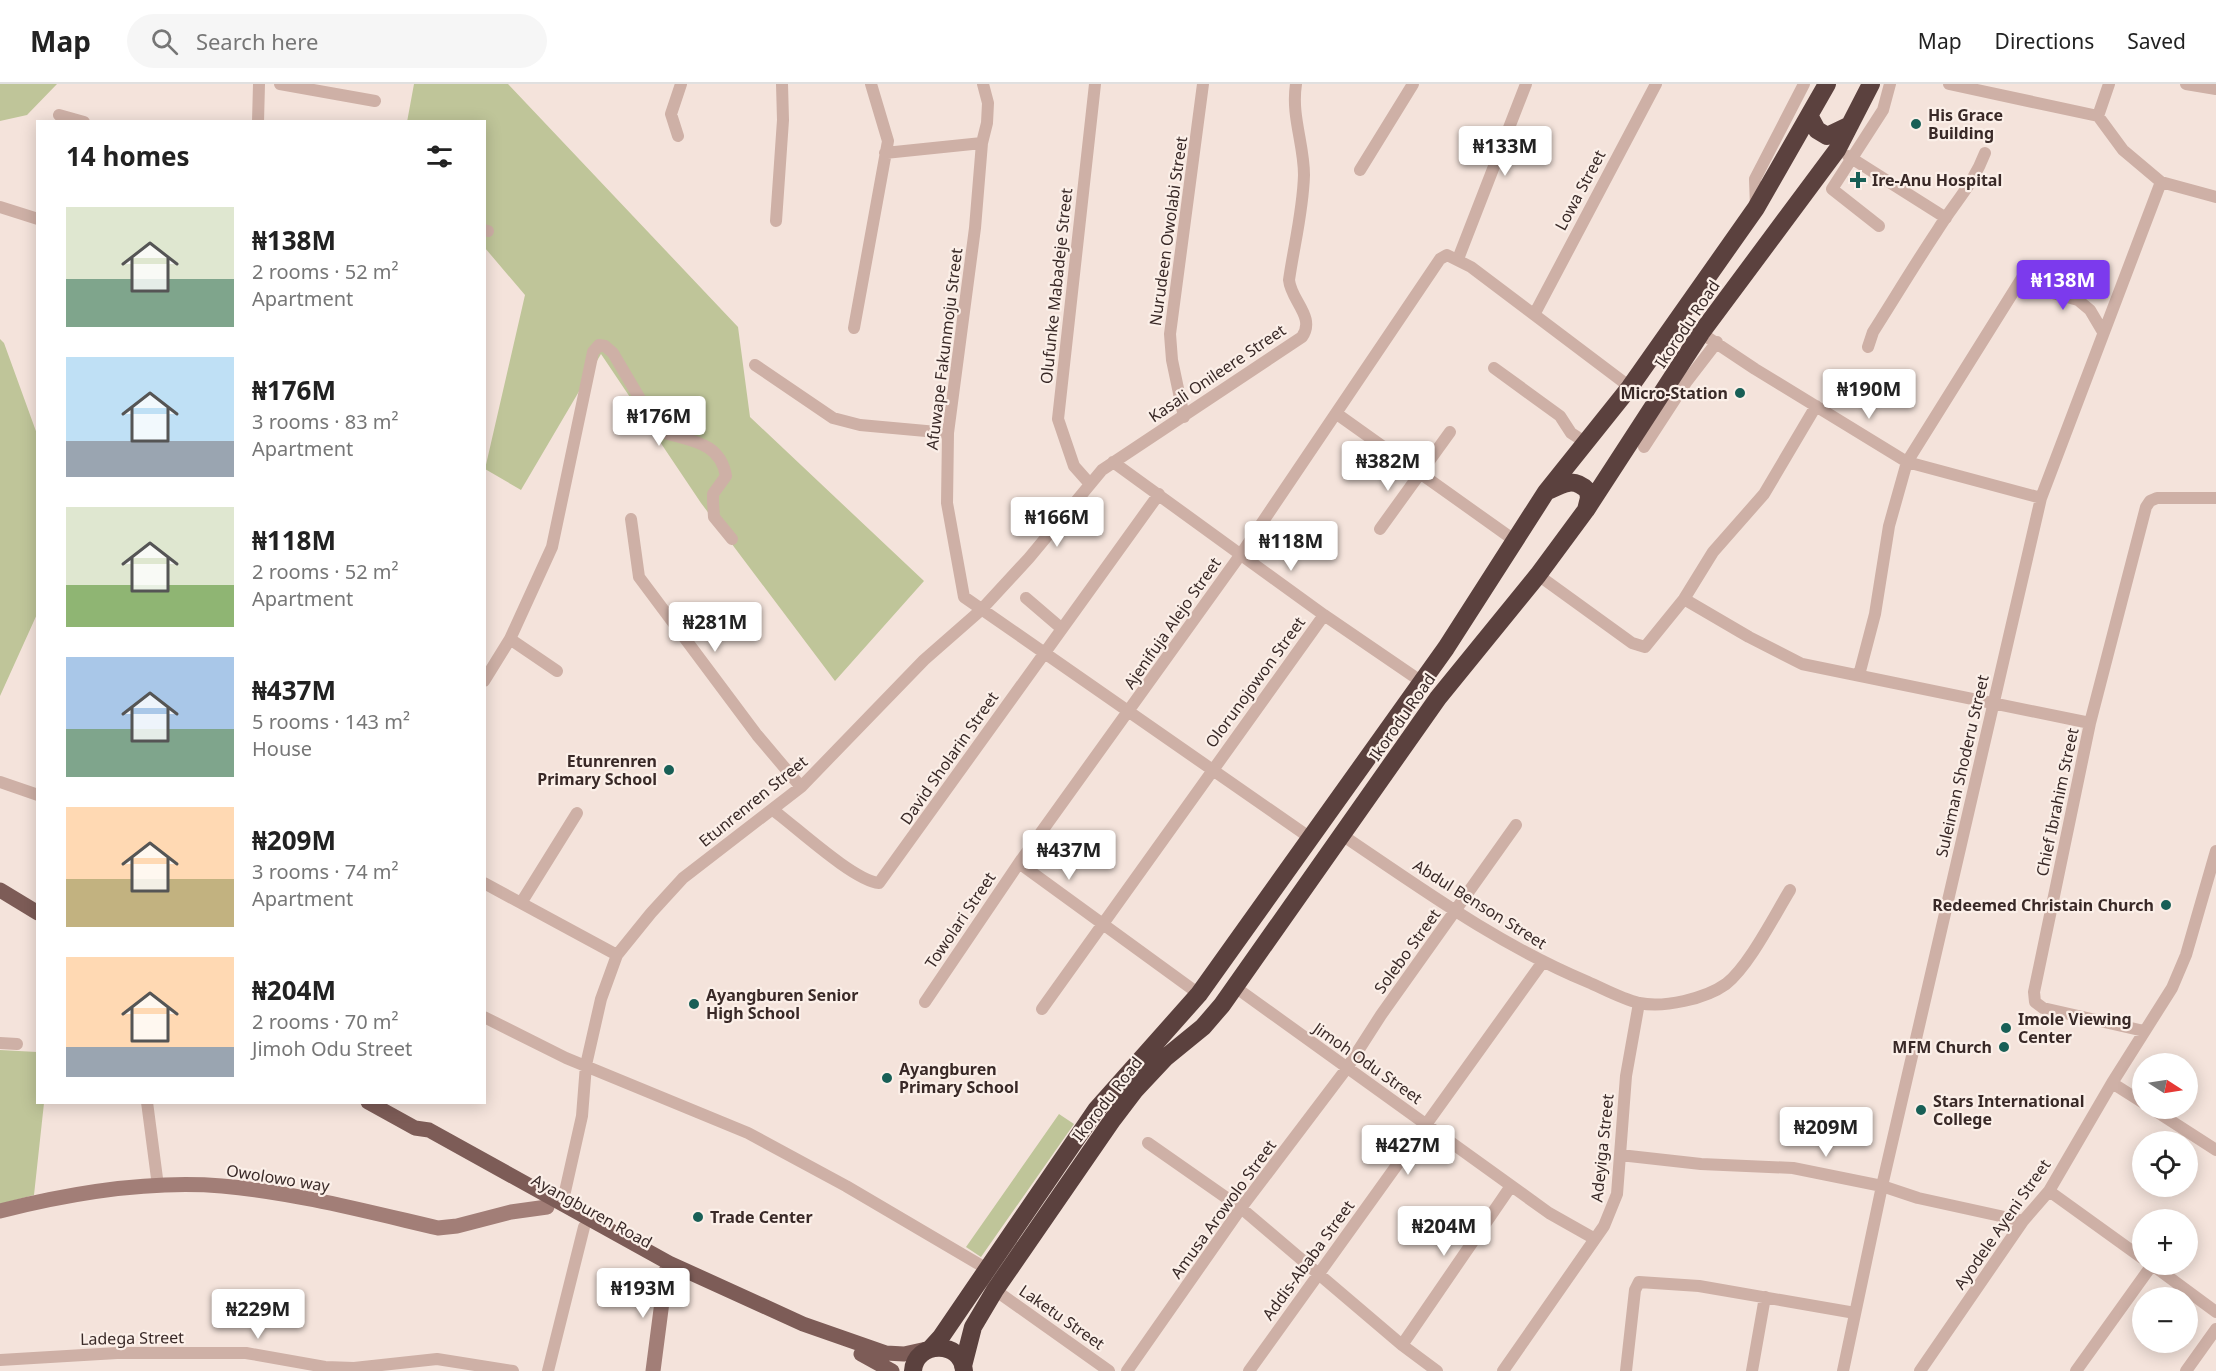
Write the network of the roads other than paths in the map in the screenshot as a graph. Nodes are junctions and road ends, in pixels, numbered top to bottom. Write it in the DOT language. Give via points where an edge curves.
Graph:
graph roads {
  1 [pos="259,84"];
  2 [pos="280,84"];
  3 [pos="681,84"];
  4 [pos="782,84"];
  5 [pos="871,84"];
  6 [pos="983,84"];
  7 [pos="1095,84"];
  8 [pos="1203,84"];
  9 [pos="1296,84"];
  10 [pos="1413,84"];
  11 [pos="1526,84"];
  12 [pos="1656,84"];
  13 [pos="1804,84"];
  14 [pos="1827,84"];
  15 [pos="1871,84"];
  16 [pos="1890,84"];
  17 [pos="1949,84"];
  18 [pos="2109,84"];
  19 [pos="2186,84"];
  20 [pos="1998,89"];
  21 [pos="2216,89"];
  22 [pos="375,101"];
  23 [pos="59,115"];
  24 [pos="2098,116"];
  25 [pos="1810,117"];
  26 [pos="77,120"];
  27 [pos="258,120"];
  28 [pos="1851,124"];
  29 [pos="678,136"];
  30 [pos="982,143"];
  31 [pos="1837,150"];
  32 [pos="885,153"];
  33 [pos="1985,153"];
  34 [pos="1853,159"];
  35 [pos="1360,170"];
  36 [pos="2161,182"];
  37 [pos="2216,197"];
  38 [pos="0,207"];
  39 [pos="1756,208"];
  40 [pos="36,218"];
  41 [pos="1946,218"];
  42 [pos="776,221"];
  43 [pos="1879,226"];
  44 [pos="1458,259"];
  45 [pos="1535,313"];
  46 [pos="854,328"];
  47 [pos="2103,332"];
  48 [pos="1709,337"];
  49 [pos="1868,347"];
  50 [pos="755,365"];
  51 [pos="1494,368"];
  52 [pos="1630,387"];
  53 [pos="1816,406"];
  54 [pos="1337,414"];
  55 [pos="1184,417"];
  56 [pos="1450,432"];
  57 [pos="948,433"];
  58 [pos="1586,442"];
  59 [pos="1644,447"];
  60 [pos="1113,462"];
  61 [pos="1907,462"];
  62 [pos="1420,473"];
  63 [pos="1090,484"];
  64 [pos="1546,492"];
  65 [pos="1159,494"];
  66 [pos="2041,498"];
  67 [pos="2216,498"];
  68 [pos="1586,510"];
  69 [pos="631,519"];
  70 [pos="1380,529"];
  71 [pos="732,539"];
  72 [pos="1514,540"];
  73 [pos="1241,554"];
  74 [pos="1538,575"];
  75 [pos="1026,598"];
  76 [pos="1684,599"];
  77 [pos="981,610"];
  78 [pos="1324,615"];
  79 [pos="1061,628"];
  80 [pos="510,639"];
  81 [pos="1044,651"];
  82 [pos="557,671"];
  83 [pos="1859,675"];
  84 [pos="486,678"];
  85 [pos="1422,682"];
  86 [pos="1993,705"];
  87 [pos="1129,711"];
  88 [pos="2090,723"];
  89 [pos="1212,769"];
  90 [pos="0,782"];
  91 [pos="801,787"];
  92 [pos="36,794"];
  93 [pos="773,810"];
  94 [pos="577,813"];
  95 [pos="1516,825"];
  96 [pos="1342,835"];
  97 [pos="1309,837"];
  98 [pos="2216,850"];
  99 [pos="1019,863"];
  100 [pos="486,884"];
  101 [pos="0,890"];
  102 [pos="1790,890"];
  103 [pos="521,903"];
  104 [pos="36,912"];
  105 [pos="1456,912"];
  106 [pos="1101,923"];
  107 [pos="617,956"];
  108 [pos="1542,963"];
  109 [pos="1235,987"];
  110 [pos="1199,994"];
  111 [pos="925,1002"];
  112 [pos="1639,1003"];
  113 [pos="1042,1008"];
  114 [pos="486,1018"];
  115 [pos="2144,1030"];
  116 [pos="0,1043"];
  117 [pos="16,1044"];
  118 [pos="586,1065"];
  119 [pos="1347,1068"];
  120 [pos="2112,1083"];
  121 [pos="2132,1096"];
  122 [pos="147,1104"];
  123 [pos="372,1104"];
  124 [pos="2168,1119"];
  125 [pos="1428,1124"];
  126 [pos="1148,1143"];
  127 [pos="2216,1150"];
  128 [pos="1620,1155"];
  129 [pos="158,1186"];
  130 [pos="1511,1186"];
  131 [pos="1882,1186"];
  132 [pos="2049,1191"];
  133 [pos="555,1206"];
  134 [pos="1241,1208"];
  135 [pos="0,1211"];
  136 [pos="2023,1221"];
  137 [pos="584,1227"];
  138 [pos="1594,1239"];
  139 [pos="2132,1251"];
  140 [pos="987,1269"];
  141 [pos="666,1271"];
  142 [pos="1317,1273"];
  143 [pos="2144,1275"];
  144 [pos="2165,1275"];
  145 [pos="995,1290"];
  146 [pos="1765,1298"];
  147 [pos="2216,1312"];
  148 [pos="1855,1313"];
  149 [pos="2216,1329"];
  150 [pos="1401,1345"];
  151 [pos="931,1348"];
  152 [pos="861,1350"];
  153 [pos="0,1360"];
  154 [pos="963,1369"];
  155 [pos="513,1371"];
  156 [pos="548,1371"];
  157 [pos="653,1371"];
  158 [pos="892,1371"];
  159 [pos="913,1371"];
  160 [pos="1109,1371"];
  161 [pos="1128,1371"];
  162 [pos="1249,1371"];
  163 [pos="1437,1371"];
  164 [pos="1503,1371"];
  165 [pos="1626,1371"];
  166 [pos="1752,1371"];
  167 [pos="1843,1371"];
  168 [pos="1920,1371"];
  169 [pos="2076,1371"];
  170 [pos="2186,1371"];
  1 -- 27 [label="street"];
  2 -- 22 [label="street"];
  3 -- 29 [label="street" via="671,114"];
  4 -- 42 [label="street"];
  5 -- 32 [label="street" via="886,128"];
  6 -- 30 [label="street, Afuwape Fakunmoju Street" via="988,103"];
  7 -- 63 [label="street, Olufunke Mabadeje Street" via="1058,419 1074,466"];
  8 -- 55 [label="street, Nurudeen Owolabi Street" via="1170,333"];
  9 -- 55 [label="street, Kasali Onileere Street" via="1294,116 1304,173 1289,280 1308,329 1302,337"];
  10 -- 35 [label="street"];
  11 -- 44 [label="street"];
  12 -- 45 [label="street, Lowa Street"];
  13 -- 39 [label="street" via="1755,178"];
  14 -- 25 [label="highway, Ikorodu Road"];
  15 -- 28 [label="highway, Ikorodu Road"];
  16 -- 34 [label="street" via="1882,111"];
  17 -- 20 [label="street"];
  18 -- 24 [label="street"];
  19 -- 21 [label="street"];
  20 -- 24 [label="street"];
  23 -- 26 [label="street"];
  24 -- 36 [label="street" via="2123,150"];
  25 -- 28 [label="highway" via="1817,130 1827,136"];
  25 -- 39 [label="highway, Ikorodu Road"];
  28 -- 31 [label="highway, Ikorodu Road"];
  30 -- 32 [label="street"];
  30 -- 57 [label="street, Afuwape Fakunmoju Street"];
  31 -- 34 [label="street"];
  31 -- 48 [label="highway, Ikorodu Road"];
  32 -- 46 [label="street"];
  33 -- 41 [label="street" via="1978,173"];
  34 -- 41 [label="street"];
  34 -- 43 [label="street" via="1833,185 1834,193"];
  36 -- 37 [label="street"];
  36 -- 47 [label="street, Suleiman Shoderu Street"];
  38 -- 40 [label="street"];
  39 -- 52 [label="highway, Ikorodu Road"];
  41 -- 49 [label="street" via="1873,332"];
  44 -- 45 [label="street"];
  44 -- 54 [label="street, Ajenifuja Alejo Street" via="1447,255 1440,259"];
  45 -- 52 [label="street"];
  47 -- 61 [label="street" via="2090,310 2078,300 2049,292 2036,275 2027,272"];
  47 -- 66 [label="street, Suleiman Shoderu Street"];
  48 -- 53 [label="street"];
  48 -- 59 [label="street" via="1687,381"];
  48 -- 68 [label="highway, Ikorodu Road"];
  50 -- 57 [label="street" via="833,418 860,425"];
  51 -- 58 [label="street" via="1560,416 1571,433"];
  52 -- 58 [label="highway, Ikorodu Road"];
  53 -- 61 [label="street"];
  53 -- 76 [label="street" via="1764,494 1713,552"];
  54 -- 62 [label="street"];
  54 -- 73 [label="street, Ajenifuja Alejo Street"];
  55 -- 60 [label="street, Kasali Onileere Street"];
  56 -- 62 [label="street"];
  57 -- 77 [label="street, Afuwape Fakunmoju Street" via="947,503 957,563 964,597"];
  58 -- 64 [label="highway, Ikorodu Road"];
  60 -- 63 [label="street, Etunrenren Street"];
  60 -- 65 [label="street"];
  61 -- 66 [label="street"];
  61 -- 83 [label="street" via="1889,526 1875,614"];
  62 -- 70 [label="street"];
  62 -- 72 [label="street"];
  63 -- 77 [label="street, Etunrenren Street"];
  64 -- 68 [label="highway" via="1576,482 1588,491"];
  64 -- 72 [label="highway, Ikorodu Road"];
  65 -- 73 [label="street"];
  65 -- 79 [label="street, David Sholarin Street"];
  66 -- 86 [label="street, Suleiman Shoderu Street"];
  67 -- 88 [label="street, Chief Ibrahim Street" via="2150,501"];
  68 -- 74 [label="highway, Ikorodu Road"];
  69 -- 91 [label="street" via="639,577 757,735"];
  71 -- 80 [label="street" via="714,517 713,494 726,476 714,450 659,431 613,353 599,345 593,352 578,415 552,547"];
  72 -- 85 [label="highway, Ikorodu Road"];
  73 -- 78 [label="street"];
  73 -- 87 [label="street, Ajenifuja Alejo Street"];
  74 -- 76 [label="street" via="1639,647 1645,647"];
  74 -- 96 [label="highway, Ikorodu Road" via="1438,698"];
  75 -- 79 [label="street"];
  76 -- 83 [label="street" via="1802,664"];
  77 -- 81 [label="street, Afuwape Fakunmoju Street"];
  77 -- 91 [label="street, Etunrenren Street" via="924,660"];
  78 -- 85 [label="street"];
  78 -- 89 [label="street, Olorunojowon Street"];
  79 -- 81 [label="street, David Sholarin Street"];
  80 -- 82 [label="street"];
  80 -- 84 [label="street"];
  81 -- 87 [label="street, Afuwape Fakunmoju Street"];
  81 -- 93 [label="street, David Sholarin Street" via="879,883 855,874"];
  83 -- 86 [label="street"];
  85 -- 97 [label="highway, Ikorodu Road"];
  86 -- 88 [label="street"];
  86 -- 131 [label="street, Suleiman Shoderu Street"];
  87 -- 89 [label="street, Afuwape Fakunmoju Street"];
  87 -- 99 [label="street, Towolari Street"];
  88 -- 115 [label="street, Chief Ibrahim Street" via="2042,950 2035,1002 2043,1008"];
  89 -- 97 [label="street, Afuwape Fakunmoju Street"];
  89 -- 106 [label="street, Olorunojowon Street"];
  90 -- 92 [label="street"];
  91 -- 93 [label="street, Etunrenren Street"];
  93 -- 107 [label="street, Etunrenren Street" via="683,878"];
  94 -- 103 [label="street"];
  95 -- 105 [label="street, Solebo Street"];
  96 -- 105 [label="street, Abdul Benson Street"];
  96 -- 109 [label="highway, Ikorodu Road"];
  97 -- 110 [label="highway, Ikorodu Road"];
  98 -- 115 [label="street, Ayodele Ayeni Street" via="2180,973"];
  99 -- 106 [label="street"];
  99 -- 111 [label="street, Towolari Street"];
  100 -- 103 [label="street"];
  101 -- 104 [label="main road"];
  102 -- 112 [label="street" via="1740,969 1726,983 1709,993 1688,998"];
  103 -- 107 [label="street"];
  105 -- 108 [label="street, Abdul Benson Street"];
  105 -- 119 [label="street, Solebo Street"];
  106 -- 110 [label="street"];
  106 -- 113 [label="street, Olorunojowon Street"];
  107 -- 118 [label="street, Etunrenren Street" via="601,999"];
  108 -- 112 [label="street, Abdul Benson Street"];
  108 -- 125 [label="street, Addis-Ababa Street"];
  109 -- 119 [label="street, Jimoh Odu Street"];
  109 -- 145 [label="highway, Ikorodu Road" via="1203,1027 1165,1058 1135,1090"];
  110 -- 140 [label="highway, Ikorodu Road" via="1096,1110"];
  112 -- 128 [label="street, Adeyiga Street" via="1626,1076"];
  114 -- 118 [label="street"];
  115 -- 120 [label="street, Ayodele Ayeni Street"];
  116 -- 117 [label="street"];
  118 -- 133 [label="street, Etunrenren Street" via="582,1116"];
  118 -- 140 [label="street" via="748,1133"];
  119 -- 125 [label="street, Jimoh Odu Street"];
  119 -- 134 [label="street, Amusa Arowolo Street"];
  120 -- 121 [label="street"];
  120 -- 132 [label="street, Ayodele Ayeni Street"];
  122 -- 129 [label="street"];
  123 -- 133 [label="main road, Ayangburen Road" via="415,1128 426,1139"];
  124 -- 127 [label="street"];
  125 -- 130 [label="street, Jimoh Odu Street"];
  125 -- 142 [label="street, Addis-Ababa Street"];
  126 -- 134 [label="street"];
  128 -- 131 [label="street" via="1793,1168"];
  128 -- 138 [label="street, Adeyiga Street" via="1614,1203"];
  129 -- 133 [label="street, Owolowo way" via="222,1186 258,1191 438,1228"];
  129 -- 135 [label="street, Owolowo way" via="91,1192"];
  130 -- 138 [label="street, Jimoh Odu Street"];
  130 -- 150 [label="street"];
  131 -- 136 [label="street"];
  131 -- 148 [label="street, Suleiman Shoderu Street"];
  132 -- 136 [label="street, Ayodele Ayeni Street"];
  132 -- 139 [label="street"];
  133 -- 137 [label="main road, Ayangburen Road"];
  133 -- 152 [label="main road, Ayangburen Road" via="669,1263"];
  134 -- 142 [label="street"];
  134 -- 161 [label="street, Amusa Arowolo Street"];
  136 -- 168 [label="street, Ayodele Ayeni Street"];
  137 -- 141 [label="main road, Ayangburen Road"];
  137 -- 156 [label="street"];
  138 -- 164 [label="street, Adeyiga Street"];
  140 -- 151 [label="highway, Ikorodu Road"];
  141 -- 152 [label="main road, Ayangburen Road" via="800,1331"];
  141 -- 157 [label="street"];
  142 -- 150 [label="street"];
  142 -- 162 [label="street, Addis-Ababa Street"];
  143 -- 169 [label="street"];
  144 -- 147 [label="street"];
  145 -- 154 [label="highway, Ikorodu Road" via="973,1327"];
  145 -- 160 [label="street, Laketu Street"];
  146 -- 148 [label="street"];
  146 -- 165 [label="street" via="1699,1286 1639,1282"];
  146 -- 166 [label="street"];
  148 -- 167 [label="street, Suleiman Shoderu Street"];
  149 -- 170 [label="street"];
  150 -- 163 [label="street"];
  151 -- 152 [label="main road" via="904,1354"];
  151 -- 154 [label="highway" via="953,1351"];
  151 -- 159 [label="highway, Ikorodu Road" via="917,1358"];
  152 -- 158 [label="main road"];
  153 -- 155 [label="street, Ladega Street" via="117,1353 246,1353 325,1367 354,1368 437,1359"];
}
